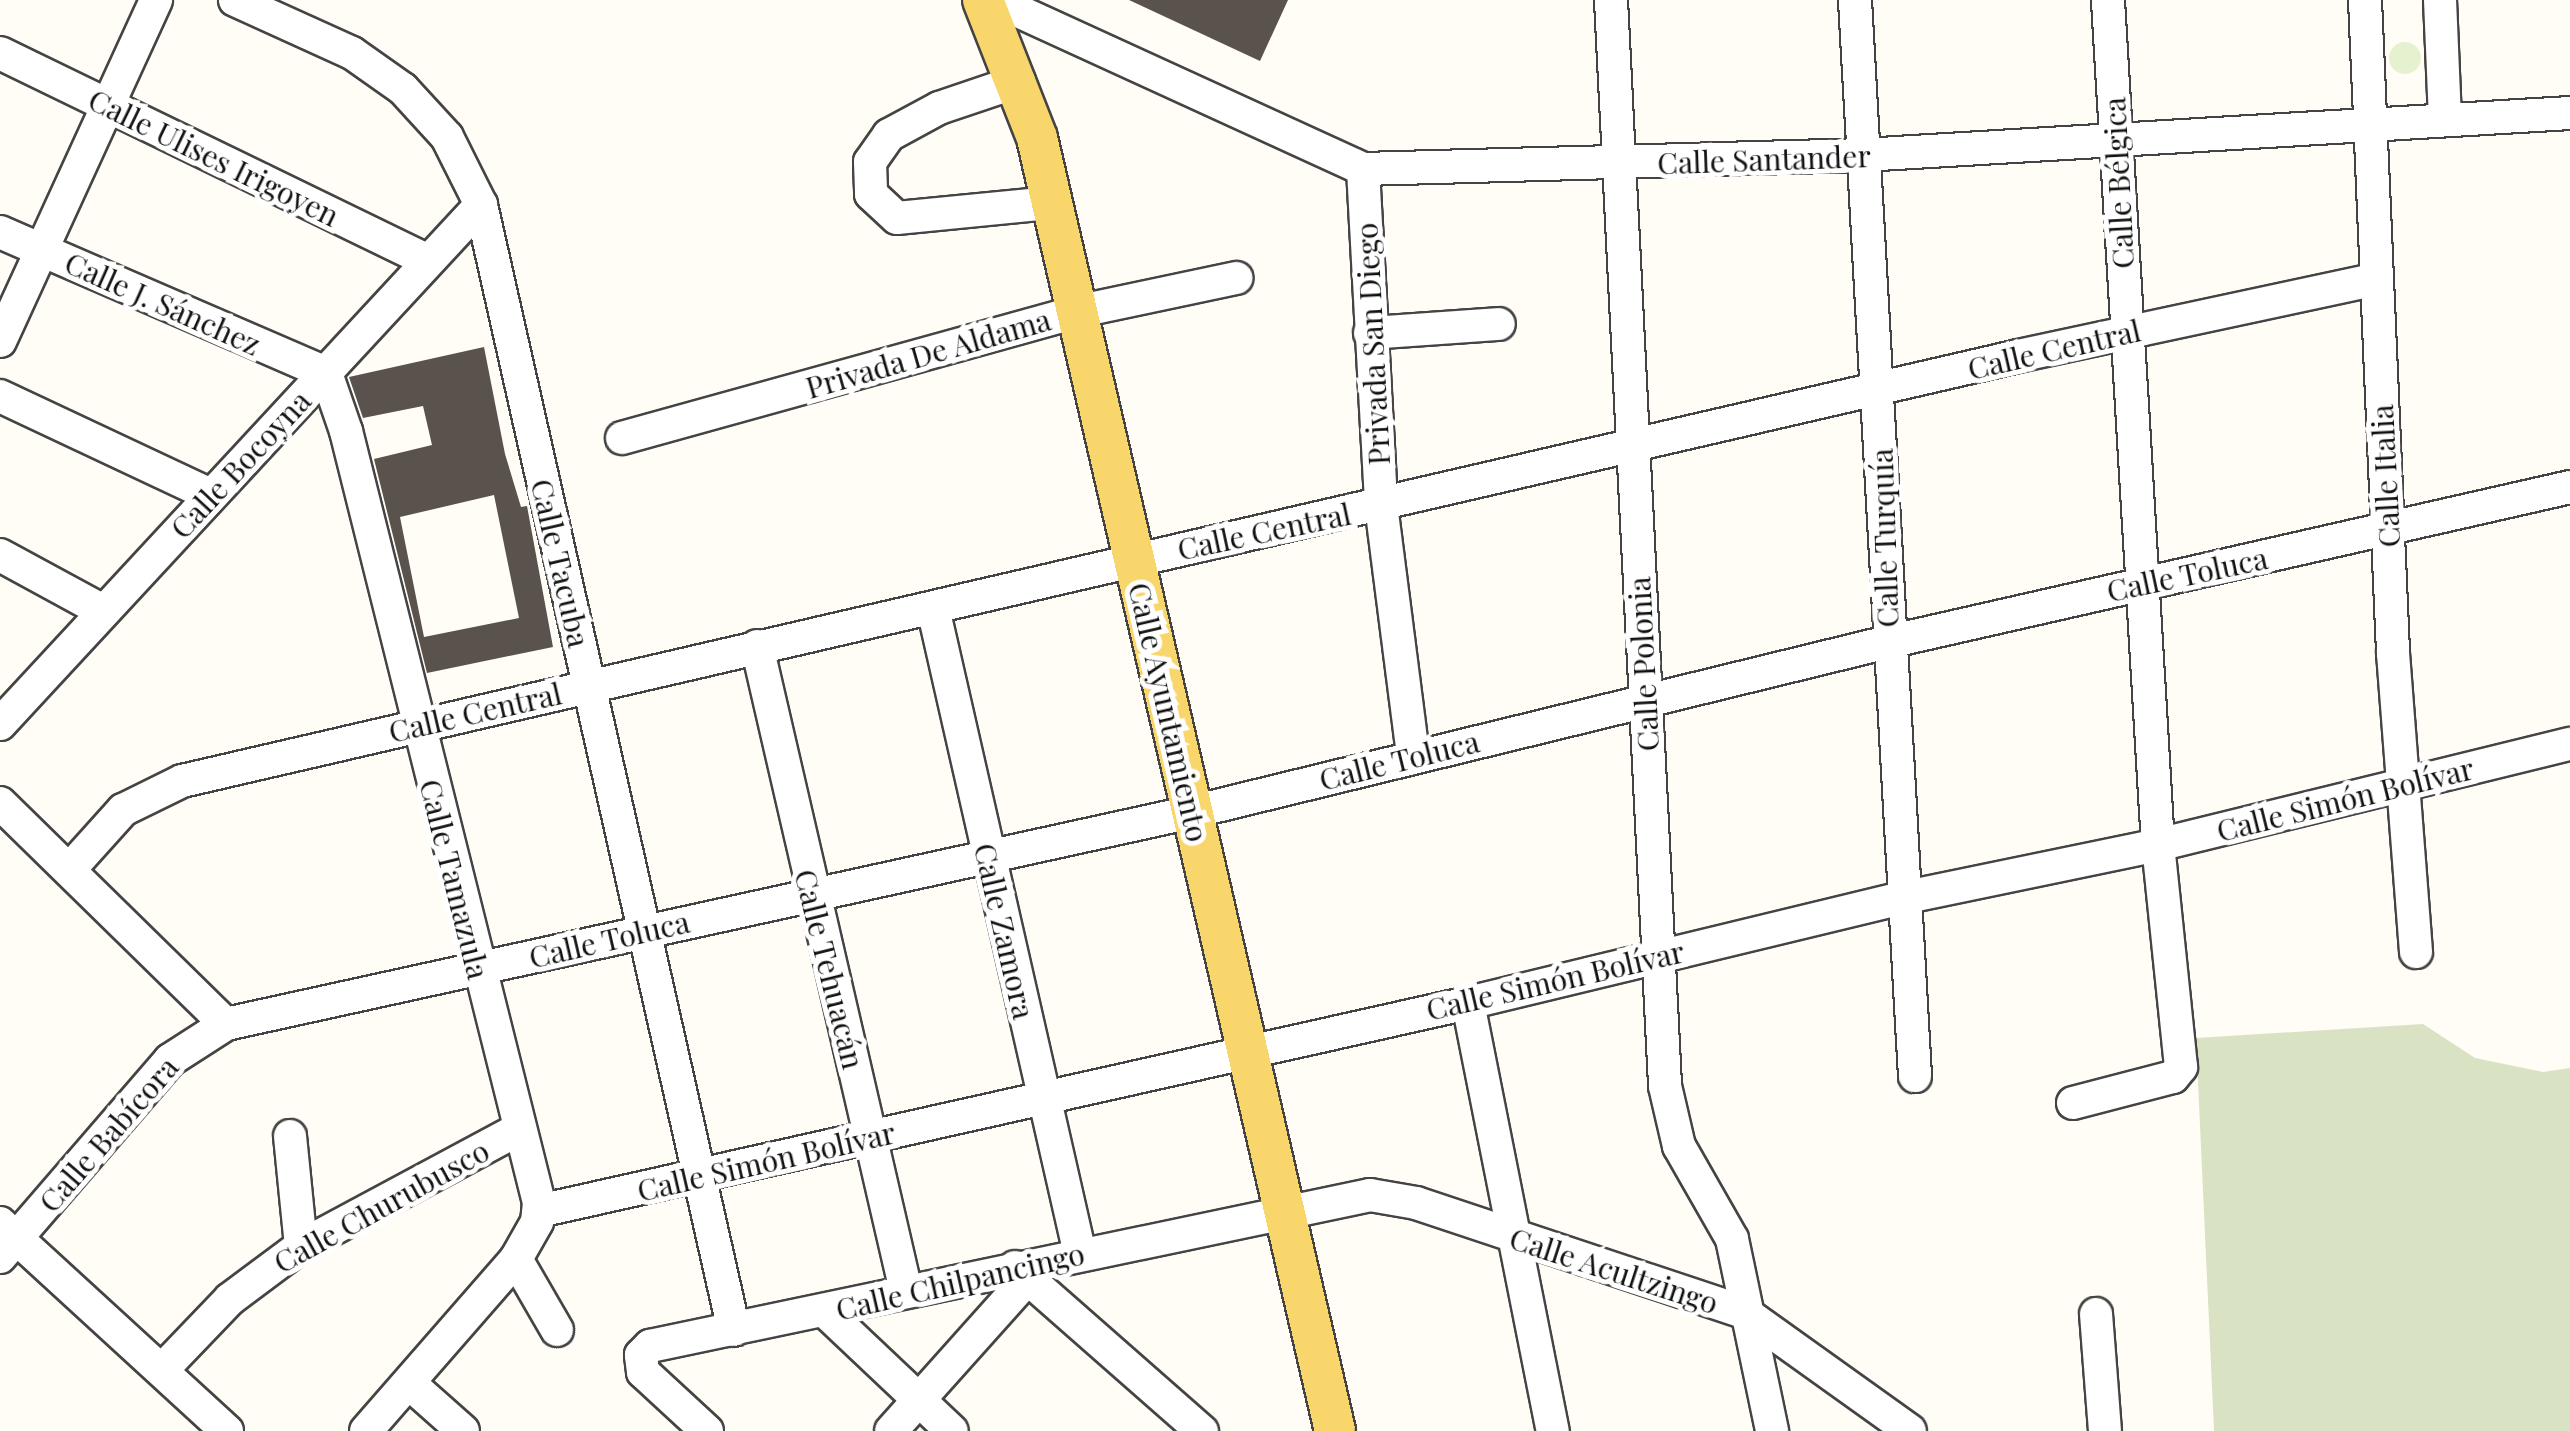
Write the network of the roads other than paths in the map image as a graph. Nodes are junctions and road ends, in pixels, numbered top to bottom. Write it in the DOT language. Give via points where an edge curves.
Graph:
graph roads {
  1 [pos="156,0"];
  2 [pos="235,0"];
  3 [pos="983,0"];
  4 [pos="994,0"];
  5 [pos="1610,0"];
  6 [pos="1855,0"];
  7 [pos="2108,0"];
  8 [pos="2365,0"];
  9 [pos="2440,0"];
  10 [pos="0,54"];
  11 [pos="1019,81"];
  12 [pos="108,105"];
  13 [pos="2570,113"];
  14 [pos="2445,120"];
  15 [pos="2372,125"];
  16 [pos="2116,138"];
  17 [pos="1864,155"];
  18 [pos="1616,166"];
  19 [pos="1363,169"];
  20 [pos="1051,203"];
  21 [pos="482,206"];
  22 [pos="0,232"];
  23 [pos="41,250"];
  24 [pos="428,261"];
  25 [pos="1236,278"];
  26 [pos="2374,280"];
  27 [pos="1075,312"];
  28 [pos="1498,324"];
  29 [pos="2127,331"];
  30 [pos="1370,334"];
  31 [pos="0,341"];
  32 [pos="326,373"];
  33 [pos="1878,390"];
  34 [pos="0,396"];
  35 [pos="622,438"];
  36 [pos="1632,444"];
  37 [pos="2570,486"];
  38 [pos="210,494"];
  39 [pos="1381,505"];
  40 [pos="2388,530"];
  41 [pos="0,555"];
  42 [pos="1134,560"];
  43 [pos="2142,584"];
  44 [pos="933,608"];
  45 [pos="103,611"];
  46 [pos="1888,642"];
  47 [pos="757,646"];
  48 [pos="589,686"];
  49 [pos="1644,701"];
  50 [pos="0,724"];
  51 [pos="416,726"];
  52 [pos="2570,744"];
  53 [pos="1413,756"];
  54 [pos="2402,784"];
  55 [pos="0,803"];
  56 [pos="1192,812"];
  57 [pos="2158,845"];
  58 [pos="986,856"];
  59 [pos="68,870"];
  60 [pos="810,894"];
  61 [pos="1902,898"];
  62 [pos="643,930"];
  63 [pos="2416,952"];
  64 [pos="1654,957"];
  65 [pos="478,968"];
  66 [pos="1468,1002"];
  67 [pos="226,1024"];
  68 [pos="1248,1050"];
  69 [pos="1915,1076"];
  70 [pos="1044,1098"];
  71 [pos="2073,1103"];
  72 [pos="517,1130"];
  73 [pos="290,1136"];
  74 [pos="872,1137"];
  75 [pos="698,1176"];
  76 [pos="1288,1210"];
  77 [pos="539,1211"];
  78 [pos="6,1239"];
  79 [pos="1517,1241"];
  80 [pos="302,1246"];
  81 [pos="1080,1254"];
  82 [pos="516,1258"];
  83 [pos="1021,1273"];
  84 [pos="906,1291"];
  85 [pos="826,1312"];
  86 [pos="1744,1312"];
  87 [pos="2096,1314"];
  88 [pos="557,1330"];
  89 [pos="734,1330"];
  90 [pos="162,1370"];
  91 [pos="409,1383"];
  92 [pos="918,1400"];
  93 [pos="227,1431"];
  94 [pos="366,1431"];
  95 [pos="462,1431"];
  96 [pos="707,1431"];
  97 [pos="891,1431"];
  98 [pos="952,1431"];
  99 [pos="1202,1431"];
  100 [pos="1335,1431"];
  101 [pos="1553,1431"];
  102 [pos="1772,1431"];
  103 [pos="1910,1431"];
  104 [pos="2105,1431"];
  1 -- 12 [label="street"];
  2 -- 21 [label="street, Calle Tacuba" via="352,54 402,90 447,137"];
  3 -- 11 [label="main road, Calle Ayuntamiento"];
  4 -- 19 [label="street, Calle Santander"];
  5 -- 18 [label="street, Calle Polonia"];
  6 -- 17 [label="street, Calle Turquía"];
  7 -- 16 [label="street, Calle Bélgica"];
  8 -- 15 [label="street, Calle Italia"];
  9 -- 14 [label="street"];
  10 -- 12 [label="street, Calle Ulises Irigoyen"];
  11 -- 20 [label="main road, Calle Ayuntamiento"];
  11 -- 20 [label="street" via="939,108 889,135 870,162 870,194 897,218"];
  12 -- 23 [label="street"];
  12 -- 24 [label="street, Calle Ulises Irigoyen"];
  13 -- 14 [label="street, Calle Santander"];
  14 -- 15 [label="street, Calle Santander"];
  15 -- 16 [label="street, Calle Santander"];
  15 -- 26 [label="street, Calle Italia"];
  16 -- 17 [label="street, Calle Santander"];
  16 -- 29 [label="street, Calle Bélgica"];
  17 -- 18 [label="street, Calle Santander"];
  17 -- 33 [label="street, Calle Turquía"];
  18 -- 19 [label="street, Calle Santander"];
  18 -- 36 [label="street, Calle Polonia"];
  19 -- 30 [label="street, Privada San Diego"];
  20 -- 27 [label="main road, Calle Ayuntamiento"];
  21 -- 24 [label="street, Calle Bocoyna"];
  21 -- 48 [label="street, Calle Tacuba"];
  22 -- 23 [label="street, Calle J. Sánchez"];
  23 -- 31 [label="street"];
  23 -- 32 [label="street, Calle J. Sánchez"];
  24 -- 32 [label="street, Calle Bocoyna"];
  25 -- 27 [label="street, Privada De Aldama"];
  26 -- 29 [label="street, Calle Central"];
  26 -- 40 [label="street, Calle Italia"];
  27 -- 35 [label="street, Privada De Aldama"];
  27 -- 42 [label="main road, Calle Ayuntamiento"];
  28 -- 30 [label="street"];
  29 -- 33 [label="street, Calle Central"];
  29 -- 43 [label="street, Calle Bélgica"];
  30 -- 39 [label="street, Privada San Diego"];
  32 -- 38 [label="street, Calle Bocoyna"];
  32 -- 51 [label="street, Calle Tamazula"];
  33 -- 36 [label="street, Calle Central"];
  33 -- 46 [label="street, Calle Turquía"];
  34 -- 38 [label="street"];
  36 -- 39 [label="street, Calle Central"];
  36 -- 49 [label="street, Calle Polonia"];
  37 -- 40 [label="street, Calle Toluca"];
  38 -- 45 [label="street, Calle Bocoyna"];
  39 -- 42 [label="street, Calle Central"];
  39 -- 53 [label="street, Privada San Diego"];
  40 -- 43 [label="street, Calle Toluca"];
  40 -- 54 [label="street, Calle Italia"];
  41 -- 45 [label="street"];
  42 -- 44 [label="street, Calle Central"];
  42 -- 56 [label="main road, Calle Ayuntamiento"];
  43 -- 46 [label="street, Calle Toluca"];
  43 -- 57 [label="street, Calle Bélgica"];
  44 -- 47 [label="street, Calle Central"];
  44 -- 58 [label="street, Calle Zamora"];
  45 -- 50 [label="street, Calle Bocoyna"];
  46 -- 49 [label="street, Calle Toluca"];
  46 -- 61 [label="street, Calle Turquía"];
  47 -- 48 [label="street, Calle Central"];
  47 -- 60 [label="street, Calle Tehuacán"];
  48 -- 51 [label="street, Calle Central"];
  48 -- 62 [label="street, Calle Tacuba"];
  49 -- 53 [label="street, Calle Toluca"];
  49 -- 64 [label="street, Calle Polonia"];
  51 -- 59 [label="street, Calle Central" via="161,787 123,810"];
  51 -- 65 [label="street, Calle Tamazula"];
  52 -- 54 [label="street, Calle Simón Bolívar"];
  53 -- 56 [label="street, Calle Toluca"];
  54 -- 57 [label="street, Calle Simón Bolívar"];
  54 -- 63 [label="street, Calle Italia"];
  55 -- 59 [label="street"];
  56 -- 58 [label="street, Calle Toluca"];
  56 -- 68 [label="main road, Calle Ayuntamiento"];
  57 -- 61 [label="street, Calle Simón Bolívar"];
  57 -- 71 [label="street, Calle Bélgica" via="2181,1067 2173,1076"];
  58 -- 60 [label="street, Calle Toluca"];
  58 -- 70 [label="street, Calle Zamora"];
  59 -- 67 [label="street"];
  60 -- 62 [label="street, Calle Toluca"];
  60 -- 74 [label="street, Calle Tehuacán"];
  61 -- 64 [label="street, Calle Simón Bolívar"];
  61 -- 69 [label="street, Calle Turquía"];
  62 -- 65 [label="street, Calle Toluca"];
  62 -- 75 [label="street, Calle Tacuba"];
  64 -- 66 [label="street, Calle Simón Bolívar"];
  64 -- 86 [label="street, Calle Polonia" via="1670,1120 1732,1238"];
  65 -- 67 [label="street, Calle Toluca"];
  65 -- 72 [label="street, Calle Tamazula"];
  66 -- 68 [label="street, Calle Simón Bolívar"];
  66 -- 79 [label="street"];
  67 -- 78 [label="street, Calle Babícora" via="170,1060"];
  68 -- 70 [label="street, Calle Simón Bolívar"];
  68 -- 76 [label="main road, Calle Ayuntamiento"];
  70 -- 74 [label="street, Calle Simón Bolívar"];
  70 -- 81 [label="street, Calle Zamora"];
  72 -- 77 [label="street, Calle Tamazula"];
  72 -- 80 [label="street, Calle Churubusco"];
  73 -- 80 [label="street"];
  74 -- 75 [label="street, Calle Simón Bolívar"];
  74 -- 84 [label="street, Calle Tehuacán"];
  75 -- 77 [label="street, Calle Simón Bolívar"];
  75 -- 89 [label="street, Calle Tacuba"];
  76 -- 79 [label="street, Calle Acultzingo" via="1349,1196 1393,1196"];
  76 -- 81 [label="street, Calle Chilpancingo"];
  76 -- 100 [label="main road, Calle Ayuntamiento"];
  77 -- 82 [label="street"];
  78 -- 90 [label="street"];
  79 -- 86 [label="street, Calle Acultzingo"];
  79 -- 101 [label="street"];
  80 -- 90 [label="street, Calle Churubusco" via="230,1300"];
  81 -- 83 [label="street, Calle Chilpancingo"];
  82 -- 88 [label="street"];
  82 -- 91 [label="street"];
  83 -- 84 [label="street, Calle Chilpancingo"];
  83 -- 92 [label="street"];
  83 -- 99 [label="street"];
  84 -- 85 [label="street, Calle Chilpancingo"];
  85 -- 89 [label="street, Calle Chilpancingo"];
  85 -- 92 [label="street"];
  86 -- 102 [label="street, Calle Polonia"];
  86 -- 103 [label="street, Calle Acultzingo"];
  87 -- 104 [label="street"];
  89 -- 96 [label="street, Calle Chilpancingo" via="650,1346 640,1360 643,1372"];
  90 -- 93 [label="street"];
  91 -- 94 [label="street"];
  91 -- 95 [label="street"];
  92 -- 97 [label="street"];
  92 -- 98 [label="street"];
}
